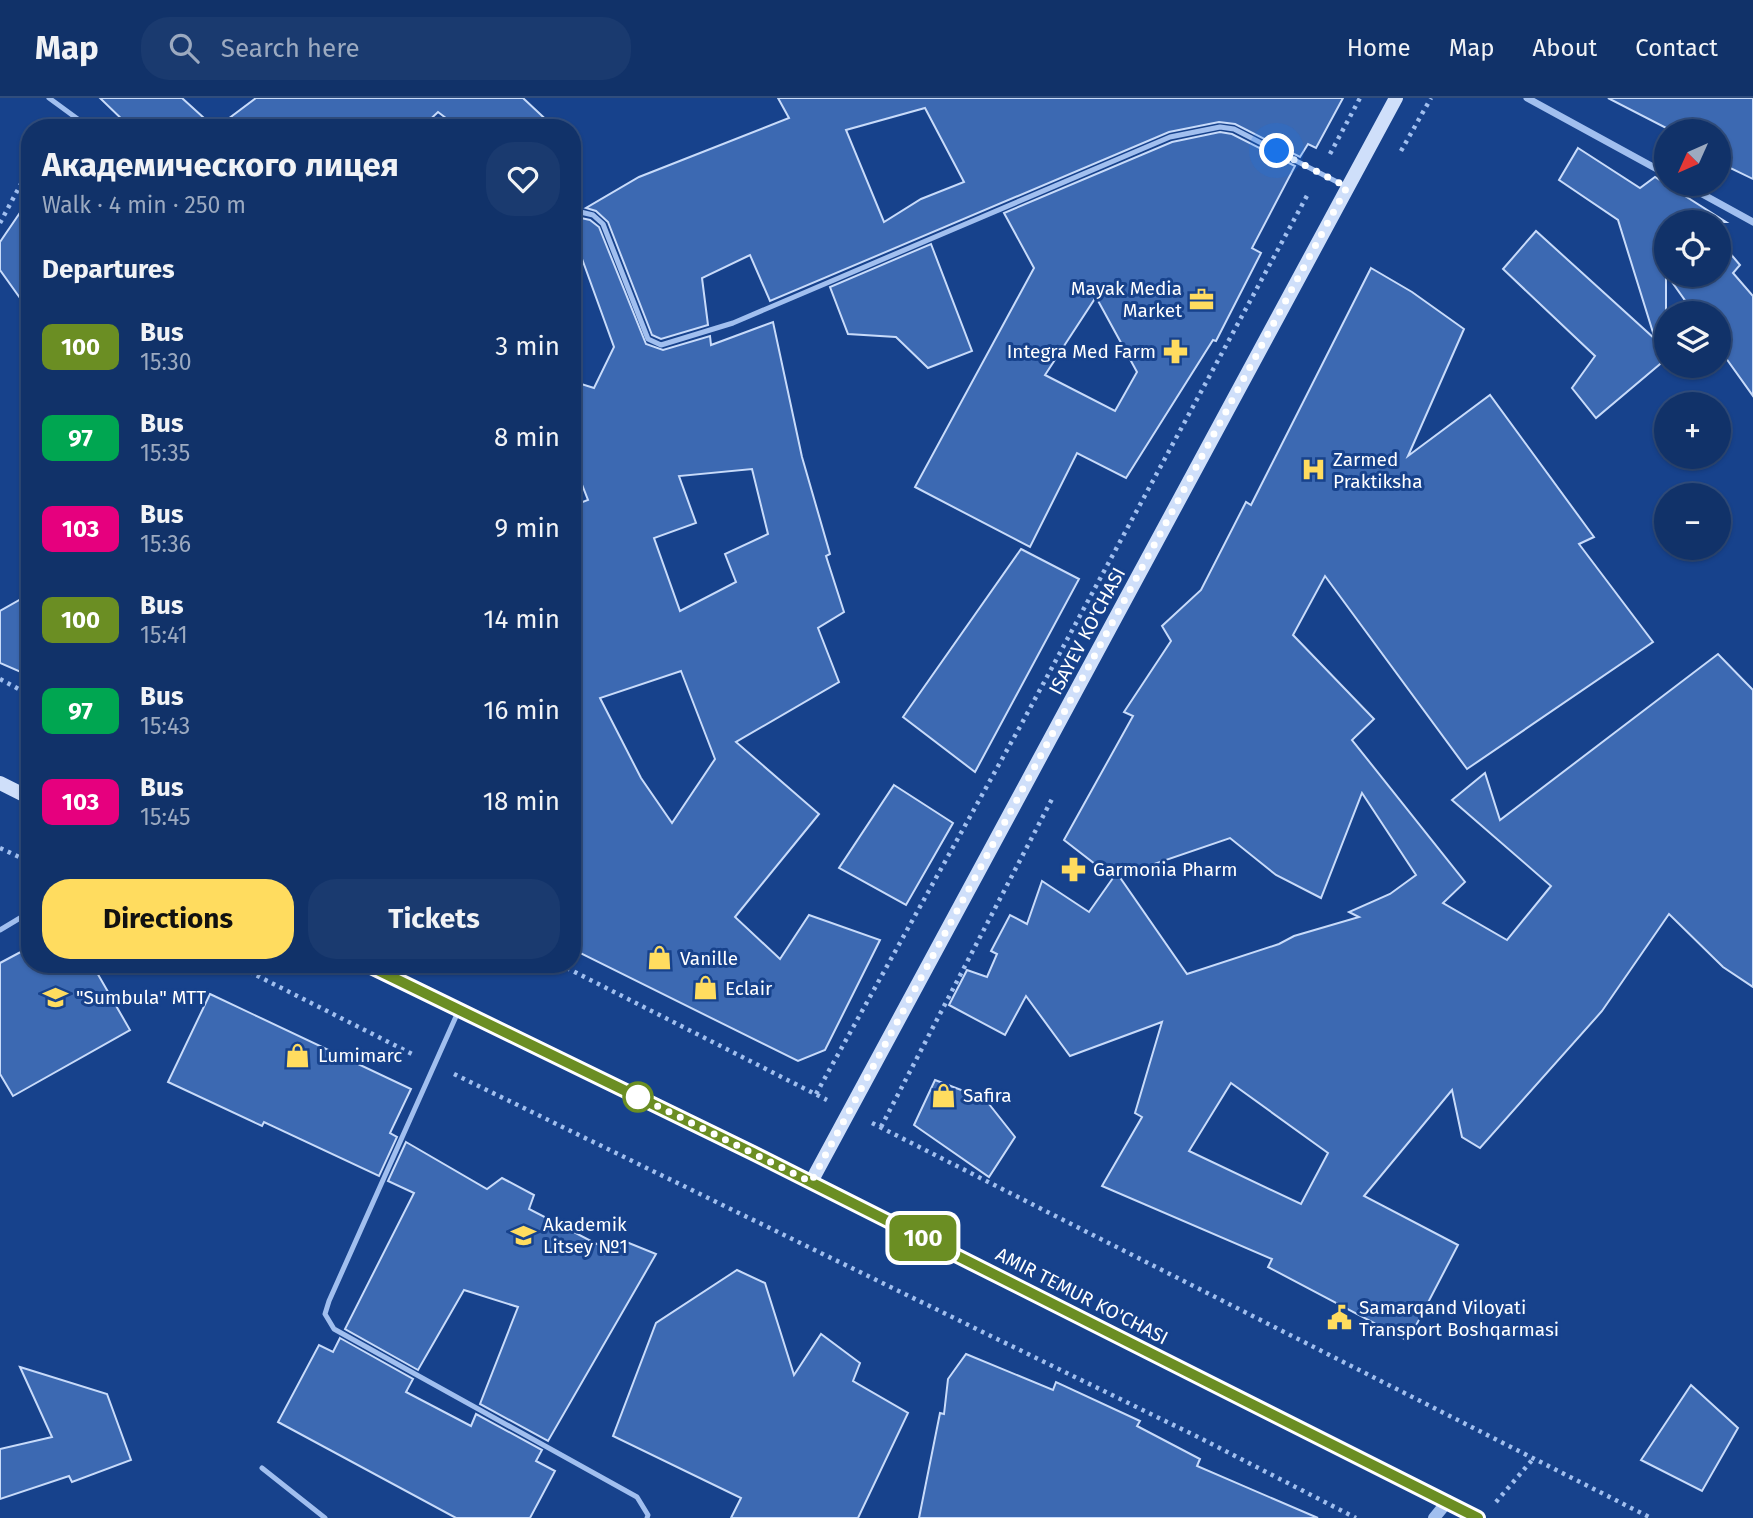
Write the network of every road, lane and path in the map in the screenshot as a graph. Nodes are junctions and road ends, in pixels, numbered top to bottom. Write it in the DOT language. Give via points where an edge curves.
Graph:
graph roads {
  1 [pos="49,98"];
  2 [pos="1360,98"];
  3 [pos="1396,98"];
  4 [pos="1527,98"];
  5 [pos="78,119"];
  6 [pos="1654,167"];
  7 [pos="1319,173"];
  8 [pos="21,184"];
  9 [pos="1347,187"];
  10 [pos="1706,196"];
  11 [pos="581,212"];
  12 [pos="1753,222"];
  13 [pos="0,223"];
  14 [pos="0,680"];
  15 [pos="21,690"];
  16 [pos="0,783"];
  17 [pos="21,794"];
  18 [pos="0,848"];
  19 [pos="21,858"];
  20 [pos="21,917"];
  21 [pos="0,930"];
  22 [pos="252,973"];
  23 [pos="383,973"];
  24 [pos="577,973"];
  25 [pos="459,1010"];
  26 [pos="434,1065"];
  27 [pos="816,1094"];
  28 [pos="850,1112"];
  29 [pos="811,1182"];
  30 [pos="1533,1459"];
  31 [pos="262,1468"];
  32 [pos="1448,1501"];
  33 [pos="1484,1513"];
  34 [pos="325,1518"];
  35 [pos="647,1518"];
  36 [pos="1356,1518"];
  37 [pos="1434,1518"];
  38 [pos="1651,1518"];
  1 -- 5 [label="lane"];
  2 -- 7 [label="path"];
  3 -- 9 [label="main road, ISAYEV KO'CHASI"];
  4 -- 6 [label="street"];
  7 -- 9 [label="lane"];
  7 -- 11 [label="lane" via="1234,129 1220,127 1170,137 733,323 661,345 648,339 603,224"];
  7 -- 27 [label="path"];
  8 -- 13 [label="path"];
  9 -- 28 [label="main road, ISAYEV KO'CHASI"];
  10 -- 12 [label="street"];
  14 -- 15 [label="path"];
  16 -- 17 [label="main road"];
  18 -- 19 [label="path"];
  20 -- 21 [label="lane"];
  22 -- 26 [label="path"];
  23 -- 25 [label="main road, AMIR TEMUR KO'CHASI"];
  24 -- 27 [label="path"];
  25 -- 26 [label="lane"];
  25 -- 29 [label="main road, AMIR TEMUR KO'CHASI"];
  26 -- 35 [label="lane" via="325,1314 334,1329 637,1497"];
  26 -- 36 [label="path"];
  27 -- 28 [label="path"];
  28 -- 29 [label="main road, ISAYEV KO'CHASI"];
  28 -- 30 [label="path"];
  29 -- 32 [label="main road, AMIR TEMUR KO'CHASI"];
  30 -- 33 [label="path"];
  30 -- 38 [label="path"];
  31 -- 34 [label="lane"];
  32 -- 33 [label="main road, AMIR TEMUR KO'CHASI"];
  32 -- 37 [label="street"];
}
